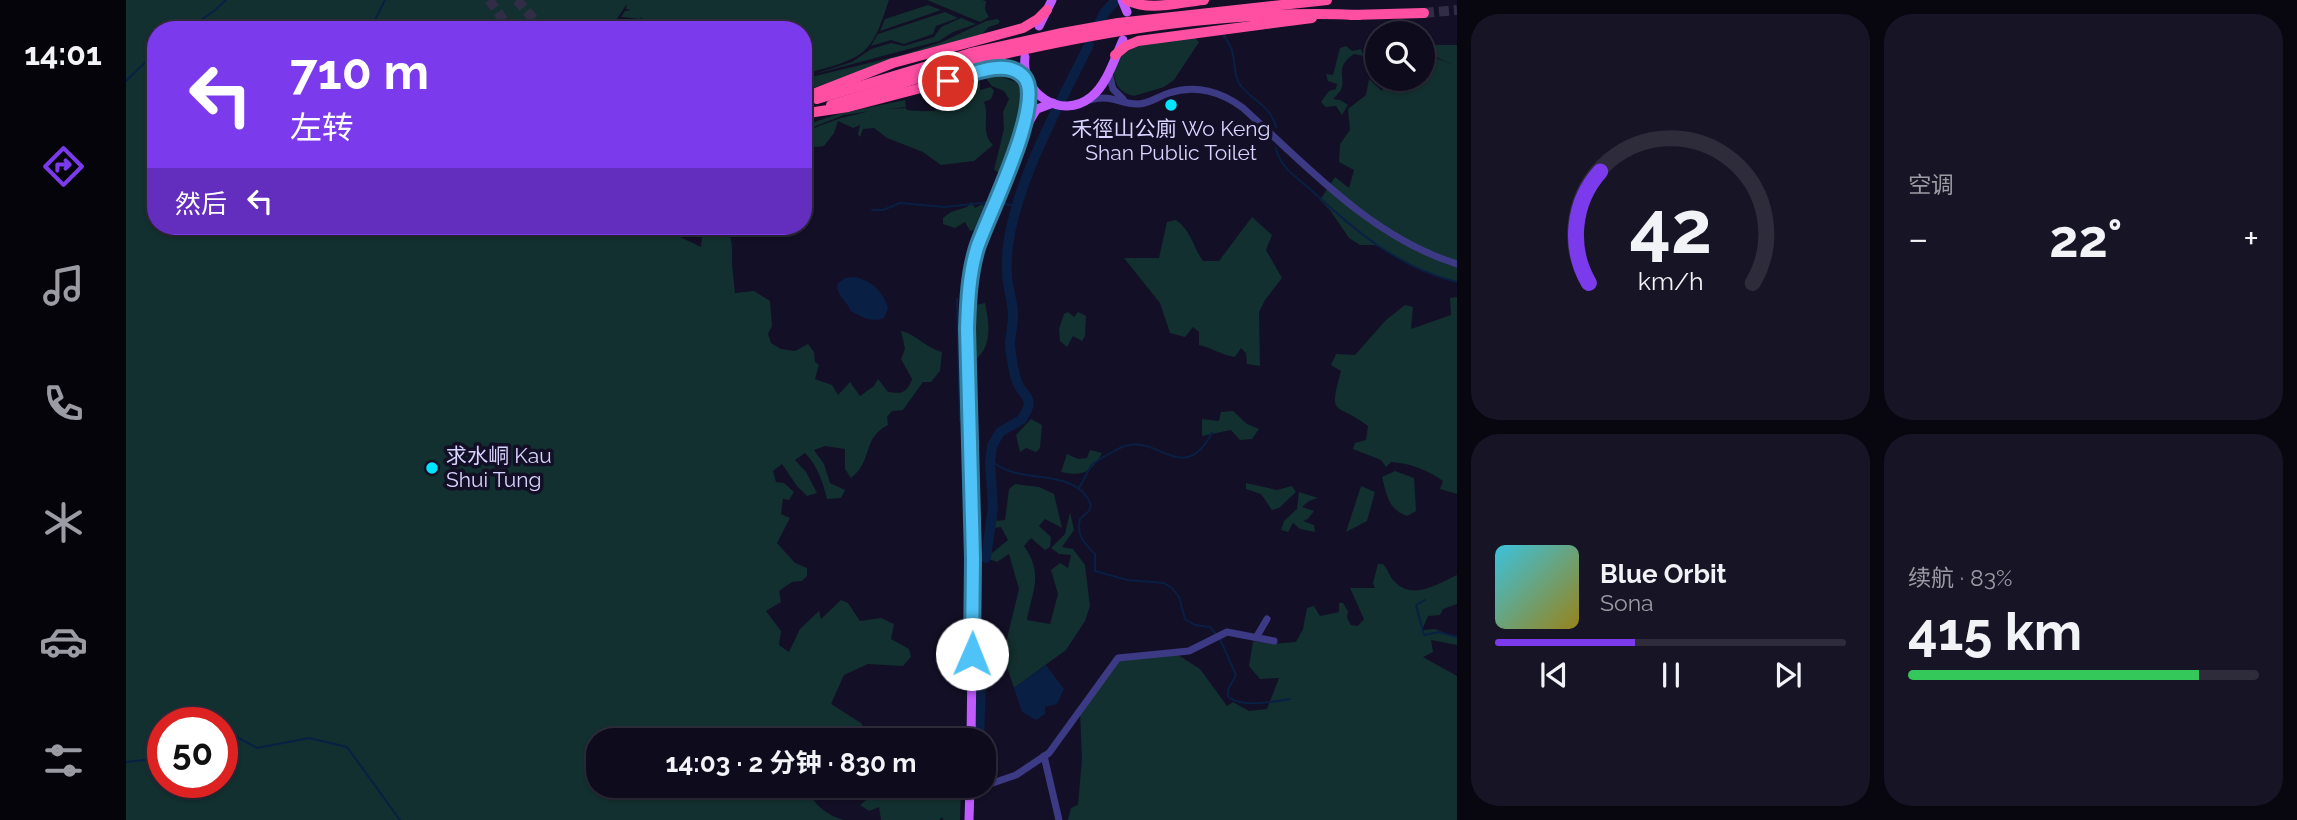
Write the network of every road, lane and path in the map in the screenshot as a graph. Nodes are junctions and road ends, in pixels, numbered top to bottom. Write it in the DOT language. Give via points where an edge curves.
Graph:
graph roads {
  1 [pos="1052,0"];
  2 [pos="1204,0"];
  3 [pos="1326,0"];
  4 [pos="1126,4"];
  5 [pos="1046,10"];
  6 [pos="1424,13"];
  7 [pos="1359,15"];
  8 [pos="1039,26"];
  9 [pos="1123,40"];
  10 [pos="1115,55"];
  11 [pos="973,57"];
  12 [pos="1025,57"];
  13 [pos="1110,66"];
  14 [pos="1027,81"];
  15 [pos="812,96"];
  16 [pos="812,98"];
  17 [pos="1126,101"];
  18 [pos="1047,102"];
  19 [pos="1083,102"];
  20 [pos="812,112"];
  21 [pos="812,113"];
  22 [pos="1019,146"];
  23 [pos="1457,264"];
  24 [pos="1267,619"];
  25 [pos="1257,636"];
  26 [pos="1274,641"];
  27 [pos="971,728"];
  28 [pos="1044,756"];
  29 [pos="996,782"];
  30 [pos="970,798"];
  31 [pos="969,820"];
  32 [pos="1059,820"];
  1 -- 5 [label="main road"];
  2 -- 4 [label="highway"];
  3 -- 11 [label="highway, bridge" via="1118,23"];
  5 -- 8 [label="main road"];
  5 -- 15 [label="highway" via="1026,27 893,63"];
  6 -- 7 [label="highway"];
  7 -- 10 [label="highway, bridge" via="1180,35 1133,43"];
  7 -- 11 [label="highway, bridge" via="1272,15 1173,24"];
  9 -- 10 [label="main road"];
  10 -- 13 [label="main road"];
  11 -- 16 [label="highway"];
  11 -- 20 [label="highway"];
  12 -- 14 [label="main road"];
  13 -- 17 [label="street" via="1113,89"];
  13 -- 19 [label="main road" via="1097,91"];
  14 -- 18 [label="main road"];
  14 -- 21 [label="highway" via="1012,69 994,69"];
  14 -- 22 [label="main road" via="1029,105"];
  17 -- 19 [label="street" via="1107,97"];
  17 -- 23 [label="street" via="1140,104 1190,89 1228,98 1380,228"];
  18 -- 19 [label="main road" via="1065,106"];
  18 -- 22 [label="main road" via="1033,114"];
  22 -- 27 [label="main road" via="976,252 968,305"];
  24 -- 25 [label="street"];
  25 -- 26 [label="street"];
  25 -- 28 [label="street" via="1227,632 1189,651 1118,658"];
  28 -- 29 [label="street" via="1016,775"];
  28 -- 32 [label="street"];
  30 -- 31 [label="main road"];
}
